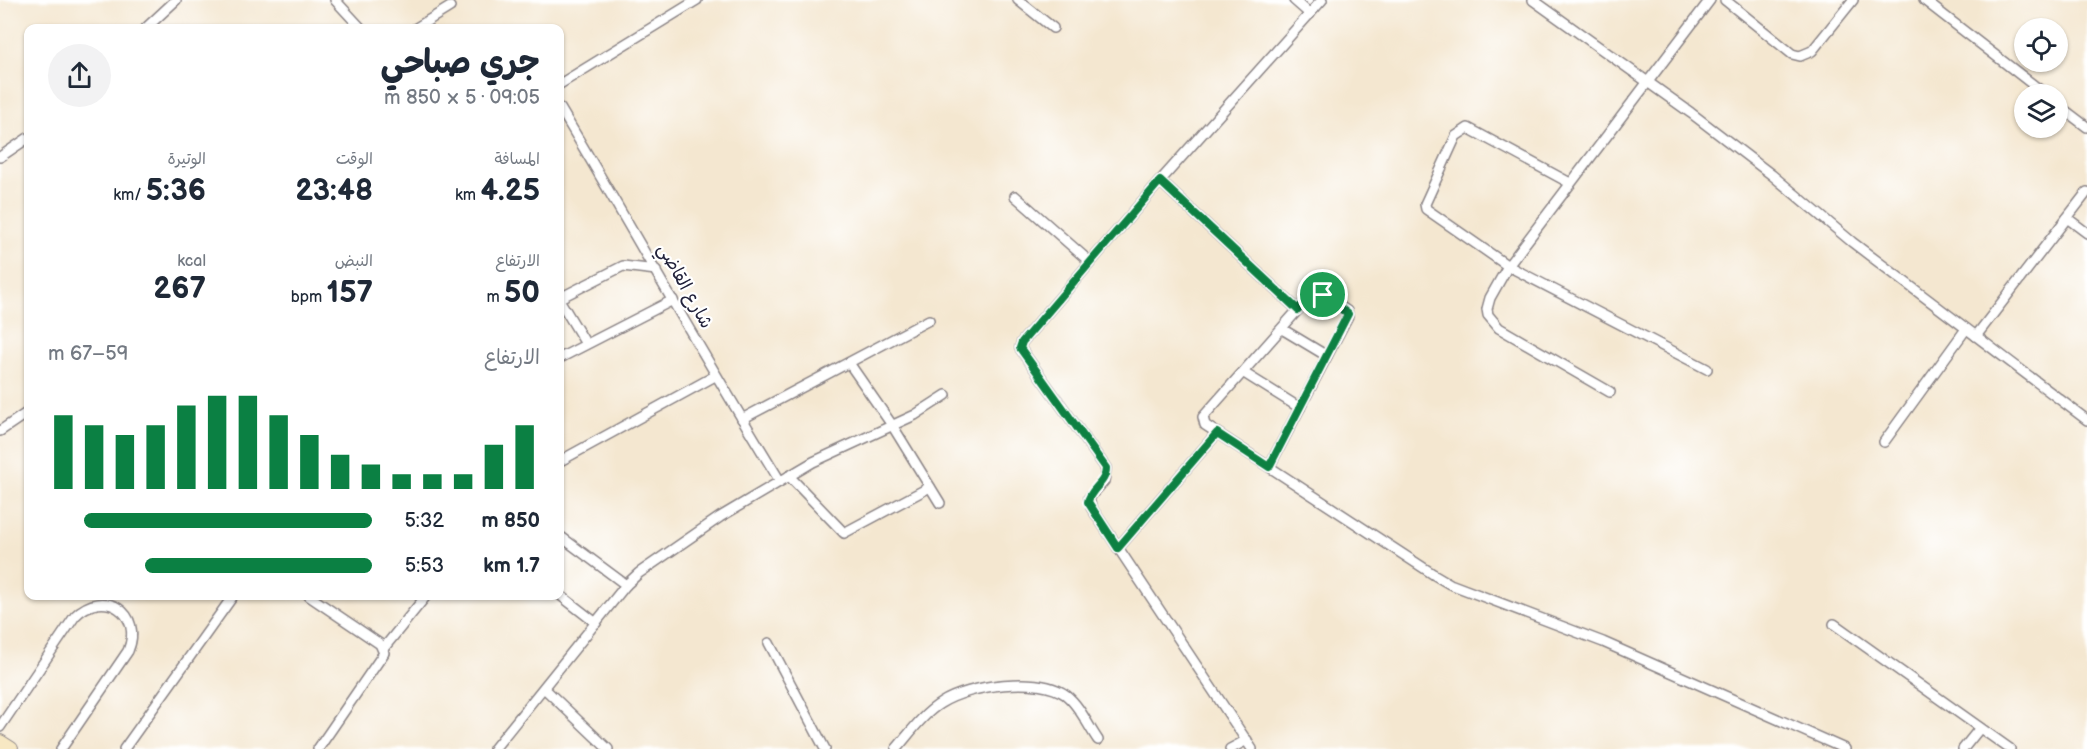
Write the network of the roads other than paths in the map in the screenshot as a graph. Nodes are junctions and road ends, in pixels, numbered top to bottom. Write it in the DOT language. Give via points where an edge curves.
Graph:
graph roads {
  1 [pos="176,0"];
  2 [pos="335,0"];
  3 [pos="697,0"];
  4 [pos="1018,0"];
  5 [pos="1294,0"];
  6 [pos="1322,0"];
  7 [pos="1533,0"];
  8 [pos="1710,0"];
  9 [pos="1725,0"];
  10 [pos="1852,0"];
  11 [pos="1924,0"];
  12 [pos="447,2"];
  13 [pos="1310,14"];
  14 [pos="150,24"];
  15 [pos="357,24"];
  16 [pos="421,24"];
  17 [pos="1053,28"];
  18 [pos="564,82"];
  19 [pos="1649,82"];
  20 [pos="2032,84"];
  21 [pos="2068,113"];
  22 [pos="564,115"];
  23 [pos="2087,127"];
  24 [pos="24,141"];
  25 [pos="0,157"];
  26 [pos="1160,181"];
  27 [pos="1570,183"];
  28 [pos="2087,192"];
  29 [pos="1015,196"];
  30 [pos="2067,218"];
  31 [pos="2087,233"];
  32 [pos="1090,262"];
  33 [pos="1508,266"];
  34 [pos="657,270"];
  35 [pos="564,297"];
  36 [pos="673,300"];
  37 [pos="564,306"];
  38 [pos="1298,310"];
  39 [pos="929,321"];
  40 [pos="1282,329"];
  41 [pos="1966,329"];
  42 [pos="1976,336"];
  43 [pos="586,344"];
  44 [pos="564,356"];
  45 [pos="1327,356"];
  46 [pos="849,363"];
  47 [pos="1707,369"];
  48 [pos="1244,373"];
  49 [pos="715,376"];
  50 [pos="1610,392"];
  51 [pos="946,395"];
  52 [pos="1300,408"];
  53 [pos="24,415"];
  54 [pos="742,419"];
  55 [pos="2087,420"];
  56 [pos="892,425"];
  57 [pos="0,431"];
  58 [pos="1217,433"];
  59 [pos="1884,442"];
  60 [pos="564,459"];
  61 [pos="1269,467"];
  62 [pos="785,479"];
  63 [pos="930,487"];
  64 [pos="940,503"];
  65 [pos="564,539"];
  66 [pos="1118,548"];
  67 [pos="626,585"];
  68 [pos="564,598"];
  69 [pos="230,600"];
  70 [pos="315,600"];
  71 [pos="423,600"];
  72 [pos="596,623"];
  73 [pos="1834,624"];
  74 [pos="769,643"];
  75 [pos="383,649"];
  76 [pos="545,689"];
  77 [pos="0,727"];
  78 [pos="1980,728"];
  79 [pos="1098,740"];
  80 [pos="1247,740"];
  81 [pos="0,742"];
  82 [pos="319,748"];
  83 [pos="11,749"];
  84 [pos="61,749"];
  85 [pos="124,749"];
  86 [pos="494,749"];
  87 [pos="608,749"];
  88 [pos="825,749"];
  89 [pos="896,749"];
  90 [pos="1230,749"];
  91 [pos="1252,749"];
  92 [pos="1845,749"];
  93 [pos="1963,749"];
  94 [pos="2010,749"];
  1 -- 14 [label="street"];
  2 -- 15 [label="street"];
  3 -- 18 [label="street"];
  4 -- 17 [label="street"];
  5 -- 13 [label="street"];
  6 -- 13 [label="street"];
  7 -- 19 [label="street"];
  8 -- 19 [label="street"];
  9 -- 10 [label="street" via="1792,54 1800,56 1812,51"];
  11 -- 20 [label="street"];
  12 -- 16 [label="street"];
  13 -- 26 [label="street"];
  19 -- 27 [label="street"];
  19 -- 41 [label="street"];
  21 -- 23 [label="street"];
  22 -- 34 [label="street, شارع القاضي"];
  24 -- 25 [label="street"];
  26 -- 32 [label="street"];
  26 -- 38 [label="street"];
  27 -- 33 [label="street"];
  27 -- 33 [label="street" via="1476,131 1462,130 1456,136 1426,209"];
  28 -- 30 [label="street"];
  29 -- 32 [label="street"];
  30 -- 31 [label="street"];
  30 -- 42 [label="street"];
  32 -- 66 [label="street" via="1020,348 1106,468 1104,480 1088,502"];
  33 -- 47 [label="street"];
  33 -- 50 [label="street" via="1487,309 1493,323"];
  34 -- 35 [label="street" via="623,266"];
  34 -- 36 [label="street, شارع القاضي"];
  36 -- 43 [label="street"];
  36 -- 49 [label="street, شارع القاضي"];
  37 -- 43 [label="street"];
  38 -- 40 [label="street"];
  38 -- 45 [label="street" via="1311,294 1318,292 1347,311"];
  39 -- 46 [label="street"];
  40 -- 45 [label="street"];
  40 -- 48 [label="street"];
  41 -- 42 [label="street"];
  41 -- 59 [label="street"];
  42 -- 55 [label="street"];
  43 -- 44 [label="street"];
  45 -- 52 [label="street"];
  46 -- 54 [label="street"];
  46 -- 56 [label="street"];
  48 -- 52 [label="street"];
  48 -- 58 [label="street" via="1203,417 1205,425"];
  49 -- 54 [label="street, شارع القاضي"];
  49 -- 60 [label="street"];
  51 -- 56 [label="street"];
  52 -- 61 [label="street"];
  53 -- 57 [label="street"];
  54 -- 62 [label="street, شارع القاضي"];
  56 -- 62 [label="street"];
  56 -- 63 [label="street"];
  58 -- 61 [label="street"];
  58 -- 66 [label="street"];
  61 -- 92 [label="street" via="1450,584 1603,642"];
  62 -- 63 [label="street, شارع القاضي" via="844,533"];
  62 -- 67 [label="street" via="676,546"];
  63 -- 64 [label="street"];
  65 -- 67 [label="street"];
  66 -- 80 [label="street"];
  67 -- 72 [label="street"];
  68 -- 72 [label="street"];
  69 -- 85 [label="street"];
  70 -- 75 [label="street"];
  71 -- 75 [label="street"];
  72 -- 76 [label="street"];
  73 -- 78 [label="street"];
  74 -- 88 [label="street"];
  75 -- 82 [label="street" via="381,659"];
  76 -- 86 [label="street"];
  76 -- 87 [label="street"];
  77 -- 84 [label="street" via="75,616 95,603 109,603 128,618 133,641"];
  78 -- 93 [label="street"];
  78 -- 94 [label="street"];
  79 -- 89 [label="street" via="1073,702 1042,684 981,689 951,697 925,716"];
  80 -- 90 [label="street"];
  80 -- 91 [label="street"];
  81 -- 83 [label="main road"];
}
